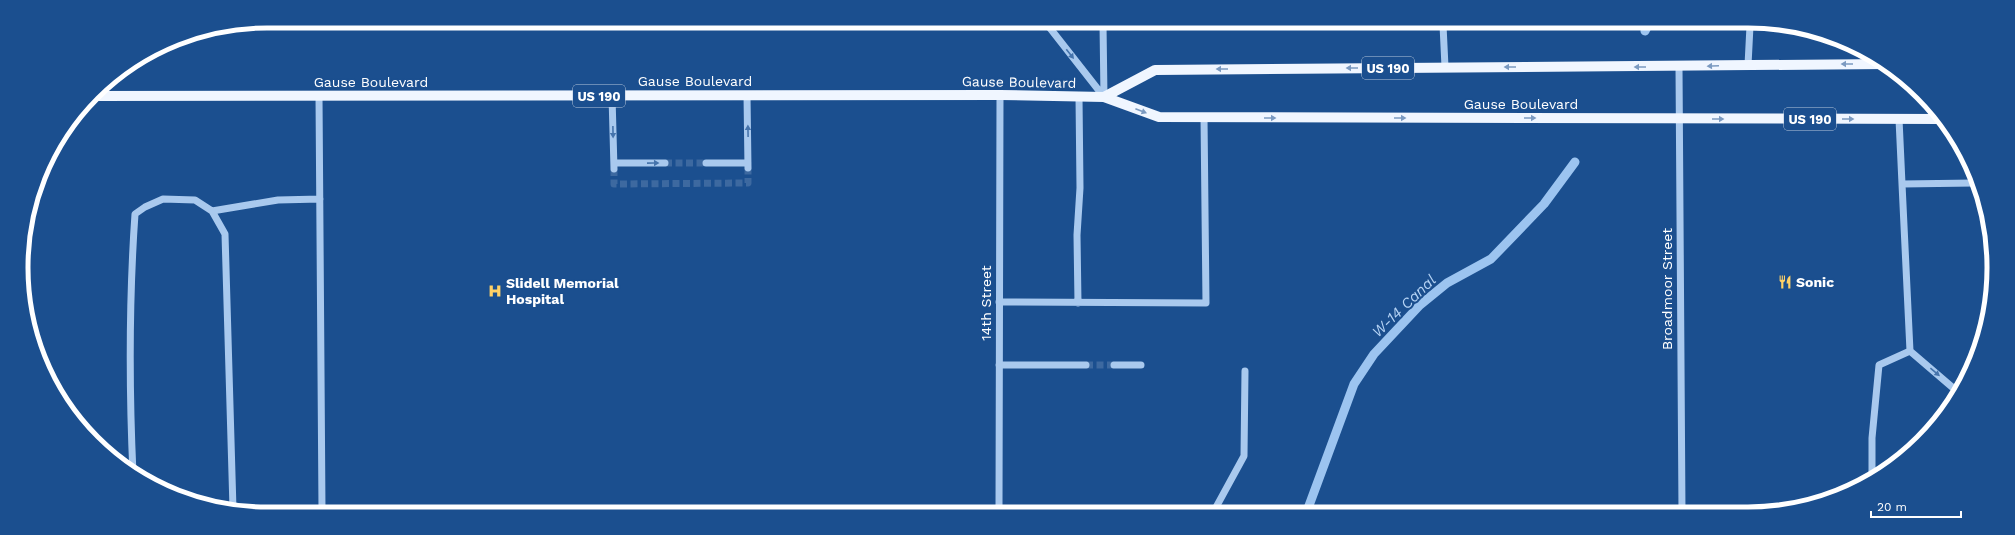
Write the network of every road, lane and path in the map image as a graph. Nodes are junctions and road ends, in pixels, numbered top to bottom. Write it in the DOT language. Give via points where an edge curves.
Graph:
graph roads {
  1 [pos="1050,28"];
  2 [pos="1103,28"];
  3 [pos="1443,28"];
  4 [pos="1750,28"];
  5 [pos="1874,64"];
  6 [pos="1748,65"];
  7 [pos="1445,67"];
  8 [pos="1679,67"];
  9 [pos="1000,94"];
  10 [pos="747,95"];
  11 [pos="100,96"];
  12 [pos="319,96"];
  13 [pos="612,96"];
  14 [pos="1079,96"];
  15 [pos="1104,97"];
  16 [pos="1204,118"];
  17 [pos="1679,118"];
  18 [pos="1899,119"];
  19 [pos="1936,119"];
  20 [pos="665,163"];
  21 [pos="706,163"];
  22 [pos="1971,183"];
  23 [pos="1902,184"];
  24 [pos="320,199"];
  25 [pos="212,211"];
  26 [pos="999,302"];
  27 [pos="1078,303"];
  28 [pos="1910,351"];
  29 [pos="999,364"];
  30 [pos="1086,364"];
  31 [pos="1114,364"];
  32 [pos="1141,364"];
  33 [pos="1245,370"];
  34 [pos="1955,387"];
  35 [pos="133,466"];
  36 [pos="1872,472"];
  37 [pos="233,504"];
  38 [pos="322,507"];
  39 [pos="999,507"];
  40 [pos="1216,507"];
  41 [pos="1682,507"];
  1 -- 15 [label="street, one-way"];
  2 -- 15 [label="street"];
  3 -- 7 [label="street"];
  4 -- 6 [label="street"];
  5 -- 6 [label="main road, US 190, one-way"];
  6 -- 8 [label="main road, US 190, one-way"];
  8 -- 7 [label="main road, US 190, one-way"];
  7 -- 15 [label="main road, US 190, one-way" via="1155,70"];
  8 -- 17 [label="street, Broadmoor Street"];
  9 -- 10 [label="main road, Gause Boulevard / US 190"];
  9 -- 14 [label="main road, Gause Boulevard / US 190"];
  9 -- 26 [label="street, 14th Street"];
  10 -- 13 [label="main road, Gause Boulevard / US 190"];
  21 -- 10 [label="street, one-way" via="748,165"];
  11 -- 12 [label="main road, Gause Boulevard / US 190"];
  12 -- 13 [label="main road, Gause Boulevard / US 190"];
  12 -- 24 [label="street"];
  13 -- 20 [label="street, one-way" via="614,166"];
  14 -- 15 [label="main road, Gause Boulevard / US 190"];
  14 -- 27 [label="street"];
  15 -- 16 [label="main road, Gause Boulevard / US 190, one-way" via="1159,118"];
  16 -- 17 [label="main road, Gause Boulevard / US 190, one-way"];
  16 -- 27 [label="street" via="1206,303"];
  17 -- 18 [label="main road, Gause Boulevard / US 190, one-way"];
  17 -- 41 [label="street, Broadmoor Street"];
  18 -- 19 [label="main road, Gause Boulevard / US 190"];
  18 -- 23 [label="street"];
  22 -- 23 [label="street"];
  23 -- 28 [label="street"];
  24 -- 25 [label="street" via="278,200"];
  24 -- 38 [label="street"];
  25 -- 35 [label="street" via="196,200 164,199 135,214 132,270"];
  25 -- 37 [label="street" via="225,234"];
  26 -- 27 [label="street"];
  26 -- 29 [label="street, 14th Street"];
  28 -- 34 [label="street, one-way"];
  28 -- 36 [label="street" via="1879,365 1872,438"];
  29 -- 30 [label="street"];
  29 -- 39 [label="street, 14th Street"];
  31 -- 32 [label="street"];
  33 -- 40 [label="street" via="1244,456"];
}
